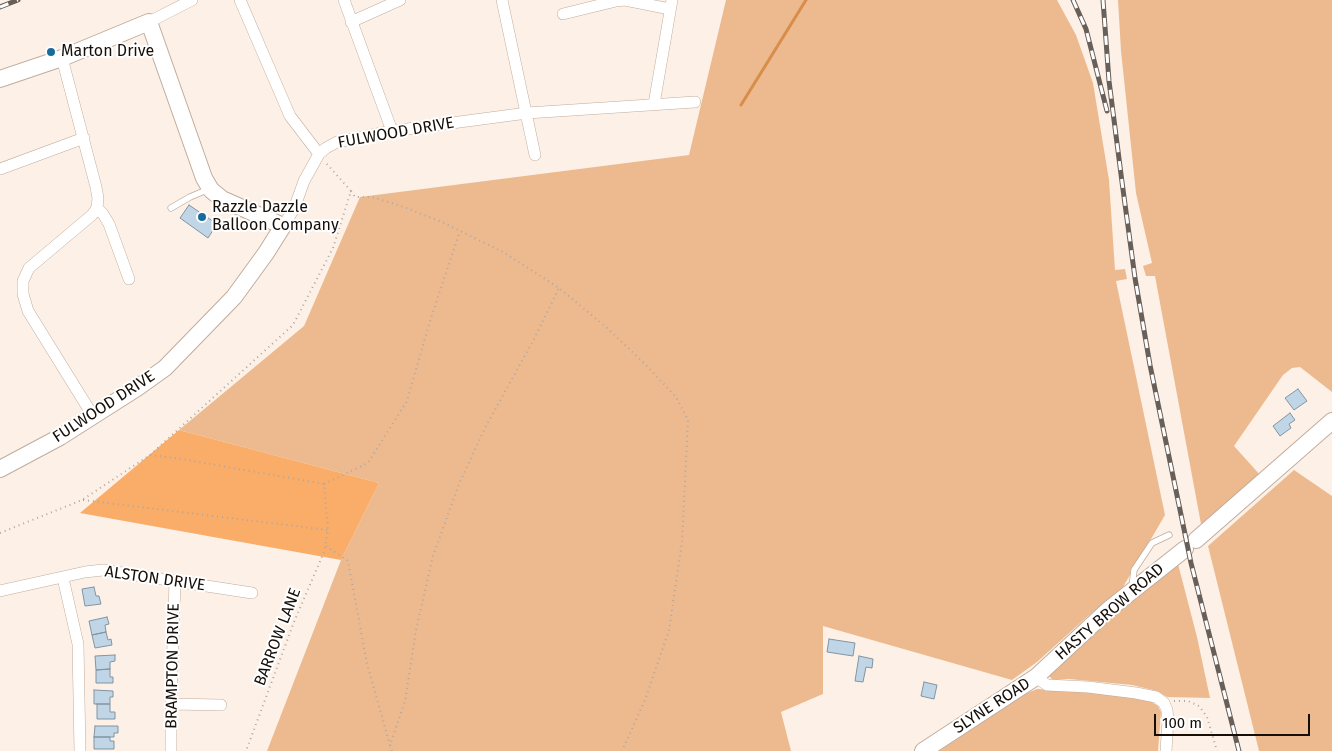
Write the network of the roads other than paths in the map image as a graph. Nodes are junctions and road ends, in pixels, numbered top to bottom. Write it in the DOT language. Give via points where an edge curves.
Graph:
graph roads {
  1 [pos="192,0"];
  2 [pos="240,0"];
  3 [pos="344,0"];
  4 [pos="400,0"];
  5 [pos="502,0"];
  6 [pos="671,4"];
  7 [pos="563,14"];
  8 [pos="149,22"];
  9 [pos="351,22"];
  10 [pos="62,58"];
  11 [pos="0,79"];
  12 [pos="695,102"];
  13 [pos="654,104"];
  14 [pos="527,113"];
  15 [pos="392,131"];
  16 [pos="84,138"];
  17 [pos="319,154"];
  18 [pos="535,155"];
  19 [pos="0,169"];
  20 [pos="210,188"];
  21 [pos="97,208"];
  22 [pos="171,208"];
  23 [pos="283,226"];
  24 [pos="129,279"];
  25 [pos="93,416"];
  26 [pos="1332,421"];
  27 [pos="0,469"];
  28 [pos="1169,535"];
  29 [pos="63,578"];
  30 [pos="175,581"];
  31 [pos="0,591"];
  32 [pos="1132,591"];
  33 [pos="252,593"];
  34 [pos="1036,677"];
  35 [pos="171,704"];
  36 [pos="221,705"];
  37 [pos="80,751"];
  38 [pos="171,751"];
  39 [pos="923,751"];
  40 [pos="1166,751"];
  1 -- 8 [label="street"];
  2 -- 17 [label="street" via="290,116"];
  3 -- 9 [label="street"];
  4 -- 9 [label="street"];
  5 -- 14 [label="street"];
  6 -- 7 [label="street" via="625,0"];
  6 -- 13 [label="street"];
  8 -- 10 [label="street"];
  8 -- 20 [label="street"];
  9 -- 15 [label="street"];
  10 -- 11 [label="street"];
  10 -- 16 [label="street"];
  12 -- 13 [label="street, FULWOOD DRIVE"];
  13 -- 14 [label="street, FULWOOD DRIVE"];
  14 -- 15 [label="street, FULWOOD DRIVE"];
  14 -- 18 [label="street"];
  15 -- 17 [label="street, FULWOOD DRIVE" via="337,142"];
  16 -- 19 [label="street"];
  16 -- 21 [label="street" via="97,193"];
  17 -- 23 [label="street, FULWOOD DRIVE"];
  20 -- 22 [label="lane"];
  20 -- 23 [label="street" via="222,199"];
  21 -- 24 [label="street" via="109,224"];
  21 -- 25 [label="street" via="40,257 29,268 23,281 28,311"];
  23 -- 25 [label="street, FULWOOD DRIVE" via="234,297 191,343 165,368"];
  25 -- 27 [label="street, FULWOOD DRIVE"];
  26 -- 32 [label="street, HASTY BROW ROAD"];
  28 -- 32 [label="lane" via="1152,543 1134,570"];
  29 -- 30 [label="street, ALSTON DRIVE" via="103,570"];
  29 -- 31 [label="street, ALSTON DRIVE"];
  29 -- 37 [label="street" via="78,644"];
  30 -- 33 [label="street, ALSTON DRIVE"];
  30 -- 35 [label="street, BRAMPTON DRIVE"];
  32 -- 34 [label="street, HASTY BROW ROAD"];
  34 -- 39 [label="street, SLYNE ROAD"];
  34 -- 40 [label="street" via="1047,685 1156,697 1164,703 1168,720"];
  35 -- 36 [label="street"];
  35 -- 38 [label="street, BRAMPTON DRIVE"];
}
